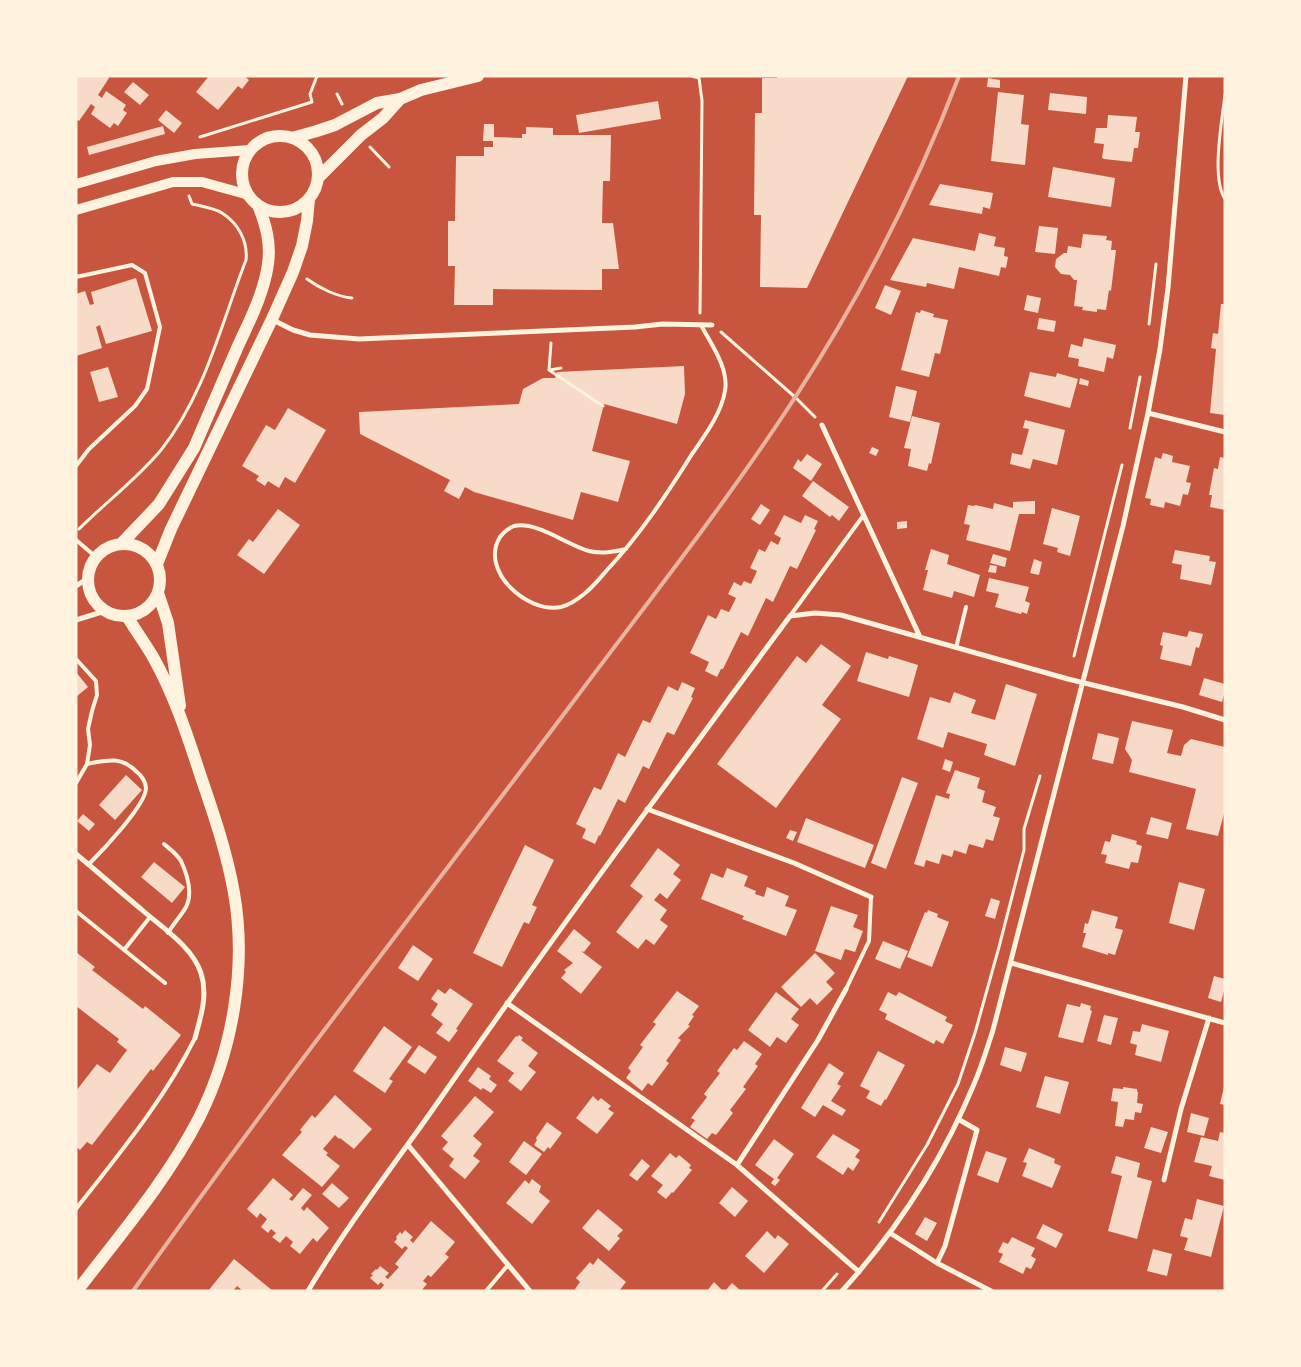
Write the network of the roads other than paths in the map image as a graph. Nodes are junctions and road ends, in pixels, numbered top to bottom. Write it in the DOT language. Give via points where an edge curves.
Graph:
graph roads {
  1 [pos="478,76"];
  2 [pos="1186,76"];
  3 [pos="400,99"];
  4 [pos="292,138"];
  5 [pos="250,150"];
  6 [pos="318,178"];
  7 [pos="76,184"];
  8 [pos="249,195"];
  9 [pos="308,199"];
  10 [pos="258,205"];
  11 [pos="76,210"];
  12 [pos="76,277"];
  13 [pos="272,319"];
  14 [pos="701,325"];
  15 [pos="712,325"];
  16 [pos="1148,414"];
  17 [pos="822,425"];
  18 [pos="1225,432"];
  19 [pos="76,466"];
  20 [pos="863,516"];
  21 [pos="76,540"];
  22 [pos="122,544"];
  23 [pos="626,549"];
  24 [pos="96,557"];
  25 [pos="157,564"];
  26 [pos="88,578"];
  27 [pos="76,586"];
  28 [pos="158,593"];
  29 [pos="966,607"];
  30 [pos="105,611"];
  31 [pos="127,616"];
  32 [pos="790,616"];
  33 [pos="76,620"];
  34 [pos="920,637"];
  35 [pos="956,648"];
  36 [pos="76,659"];
  37 [pos="1082,683"];
  38 [pos="183,720"];
  39 [pos="1225,720"];
  40 [pos="87,764"];
  41 [pos="76,783"];
  42 [pos="647,809"];
  43 [pos="164,844"];
  44 [pos="76,854"];
  45 [pos="89,864"];
  46 [pos="870,897"];
  47 [pos="76,911"];
  48 [pos="150,917"];
  49 [pos="168,933"];
  50 [pos="124,950"];
  51 [pos="1011,963"];
  52 [pos="165,983"];
  53 [pos="846,989"];
  54 [pos="507,1003"];
  55 [pos="1209,1018"];
  56 [pos="1225,1023"];
  57 [pos="195,1038"];
  58 [pos="958,1119"];
  59 [pos="408,1145"];
  60 [pos="736,1165"];
  61 [pos="1164,1180"];
  62 [pos="76,1209"];
  63 [pos="890,1233"];
  64 [pos="937,1262"];
  65 [pos="508,1265"];
  66 [pos="859,1272"];
  67 [pos="77,1291"];
  68 [pos="308,1291"];
  69 [pos="486,1291"];
  70 [pos="530,1291"];
  71 [pos="842,1291"];
  72 [pos="991,1291"];
  1 -- 3 [label="main road"];
  2 -- 16 [label="street" via="1168,288"];
  3 -- 4 [label="main road" via="377,103 335,125"];
  3 -- 6 [label="main road"];
  4 -- 5 [label="main road" via="269,137"];
  4 -- 6 [label="main road" via="312,153"];
  5 -- 7 [label="main road" via="156,161"];
  5 -- 8 [label="main road" via="242,169 243,183"];
  6 -- 9 [label="main road"];
  8 -- 10 [label="main road"];
  8 -- 11 [label="main road" via="202,182 173,182"];
  9 -- 10 [label="main road" via="296,208 281,212"];
  9 -- 13 [label="main road" via="302,246"];
  10 -- 22 [label="main road" via="266,225 268,265 256,306 194,448 159,504"];
  12 -- 19 [label="lane" via="132,265 145,274 160,327 147,389 135,406 89,449"];
  13 -- 14 [label="street" via="310,336 359,339 663,324"];
  13 -- 25 [label="main road"];
  14 -- 15 [label="street"];
  14 -- 23 [label="lane" via="726,380 723,400 718,414 683,469"];
  16 -- 18 [label="street"];
  16 -- 37 [label="street"];
  17 -- 20 [label="street"];
  20 -- 32 [label="lane"];
  20 -- 34 [label="street"];
  21 -- 24 [label="lane"];
  22 -- 24 [label="main road" via="104,549"];
  22 -- 25 [label="main road" via="142,549"];
  23 -- 23 [label="lane" via="585,594 561,607 533,605 517,593 494,564 497,542 514,526 535,528 588,550 607,553"];
  24 -- 26 [label="main road"];
  25 -- 28 [label="main road"];
  26 -- 27 [label="street"];
  26 -- 30 [label="main road" via="90,594"];
  28 -- 31 [label="main road" via="144,610"];
  28 -- 38 [label="main road" via="168,623"];
  29 -- 35 [label="lane"];
  30 -- 31 [label="main road"];
  30 -- 33 [label="street"];
  31 -- 38 [label="main road" via="153,658"];
  32 -- 34 [label="street" via="815,613 841,615"];
  32 -- 42 [label="street"];
  34 -- 35 [label="street"];
  35 -- 37 [label="street"];
  36 -- 40 [label="lane" via="96,681 97,695 88,729"];
  37 -- 39 [label="street"];
  37 -- 51 [label="street"];
  38 -- 67 [label="main road" via="218,826 234,895 238,961 231,1021 212,1086 186,1142 144,1204"];
  40 -- 41 [label="lane"];
  40 -- 45 [label="lane" via="111,759 124,763 141,775 146,787 144,797 133,813"];
  42 -- 46 [label="street" via="794,863"];
  42 -- 54 [label="street"];
  43 -- 49 [label="lane" via="181,860 190,888 186,907"];
  44 -- 45 [label="street"];
  45 -- 48 [label="street"];
  46 -- 53 [label="lane" via="869,941"];
  47 -- 50 [label="lane"];
  48 -- 49 [label="street"];
  48 -- 50 [label="lane"];
  49 -- 57 [label="street" via="193,957 201,973 203,1006"];
  50 -- 52 [label="lane"];
  51 -- 55 [label="street"];
  51 -- 58 [label="street" via="994,1030"];
  53 -- 60 [label="street" via="818,1040"];
  54 -- 59 [label="street"];
  54 -- 60 [label="street"];
  55 -- 56 [label="street"];
  55 -- 61 [label="street" via="1181,1109"];
  57 -- 62 [label="lane" via="166,1091"];
  58 -- 63 [label="street" via="916,1196"];
  58 -- 64 [label="street" via="978,1130 945,1246"];
  59 -- 65 [label="street"];
  59 -- 68 [label="street" via="363,1205"];
  60 -- 66 [label="street"];
  63 -- 64 [label="street"];
  63 -- 66 [label="street"];
  64 -- 72 [label="street"];
  65 -- 69 [label="lane"];
  65 -- 70 [label="street"];
  66 -- 71 [label="street"];
}
